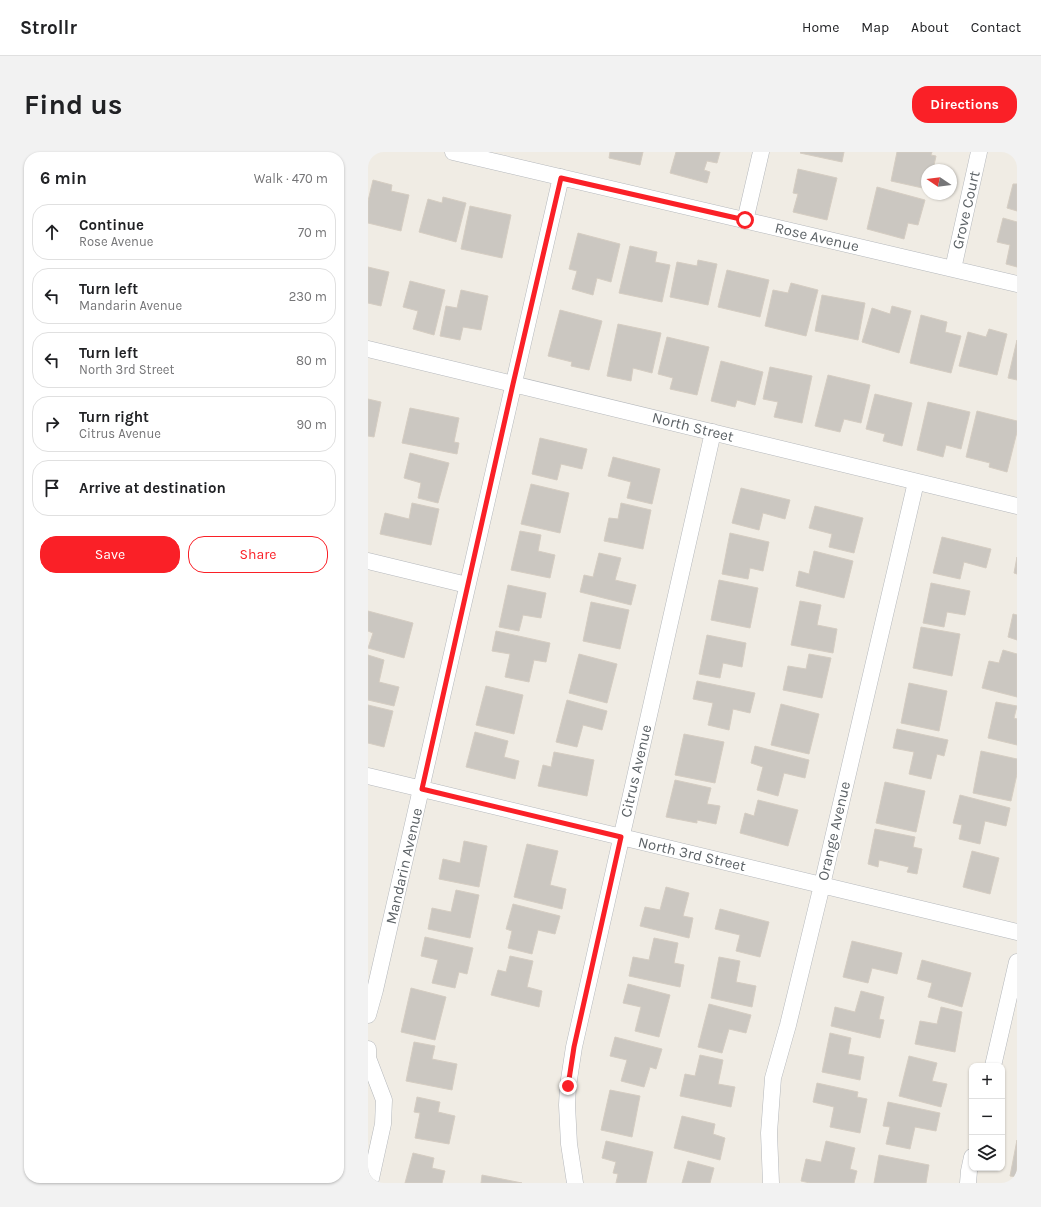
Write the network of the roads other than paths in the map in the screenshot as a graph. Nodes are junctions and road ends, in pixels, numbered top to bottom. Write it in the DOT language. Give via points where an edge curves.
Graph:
graph roads {
  1 [pos="453,152"];
  2 [pos="761,152"];
  3 [pos="979,152"];
  4 [pos="561,178"];
  5 [pos="745,220"];
  6 [pos="953,269"];
  7 [pos="1017,284"];
  8 [pos="368,349"];
  9 [pos="513,384"];
  10 [pos="713,432"];
  11 [pos="916,482"];
  12 [pos="1017,506"];
  13 [pos="368,560"];
  14 [pos="467,585"];
  15 [pos="368,776"];
  16 [pos="422,789"];
  17 [pos="621,837"];
  18 [pos="822,885"];
  19 [pos="1017,932"];
  20 [pos="1017,962"];
  21 [pos="372,989"];
  22 [pos="368,1015"];
  23 [pos="368,1049"];
  24 [pos="994,1063"];
  25 [pos="969,1171"];
  26 [pos="370,1183"];
  27 [pos="575,1183"];
  28 [pos="771,1183"];
  29 [pos="968,1183"];
  1 -- 4 [label="street, Rose Avenue"];
  2 -- 5 [label="street"];
  3 -- 6 [label="street, Grove Court"];
  4 -- 5 [label="street, Rose Avenue"];
  4 -- 9 [label="street, Mandarin Avenue"];
  5 -- 6 [label="street, Rose Avenue"];
  6 -- 7 [label="street, Rose Avenue"];
  8 -- 9 [label="street, North Street"];
  9 -- 10 [label="street, North Street"];
  9 -- 14 [label="street, Mandarin Avenue"];
  10 -- 11 [label="street, North Street"];
  10 -- 17 [label="street, Citrus Avenue"];
  11 -- 12 [label="street, North Street"];
  11 -- 18 [label="street, Orange Avenue"];
  13 -- 14 [label="street"];
  14 -- 16 [label="street, Mandarin Avenue"];
  15 -- 16 [label="street, North 3rd Street"];
  16 -- 17 [label="street, North 3rd Street"];
  16 -- 21 [label="street, Mandarin Avenue"];
  17 -- 18 [label="street, North 3rd Street"];
  17 -- 27 [label="street, Citrus Avenue" via="574,1047 568,1086 569,1144"];
  18 -- 19 [label="street, North 3rd Street"];
  18 -- 28 [label="street, Orange Avenue" via="773,1078 769,1133"];
  20 -- 24 [label="street"];
  21 -- 22 [label="street, Mandarin Avenue"];
  23 -- 26 [label="street" via="368,1058 384,1100 383,1124"];
  25 -- 29 [label="street"];
}
